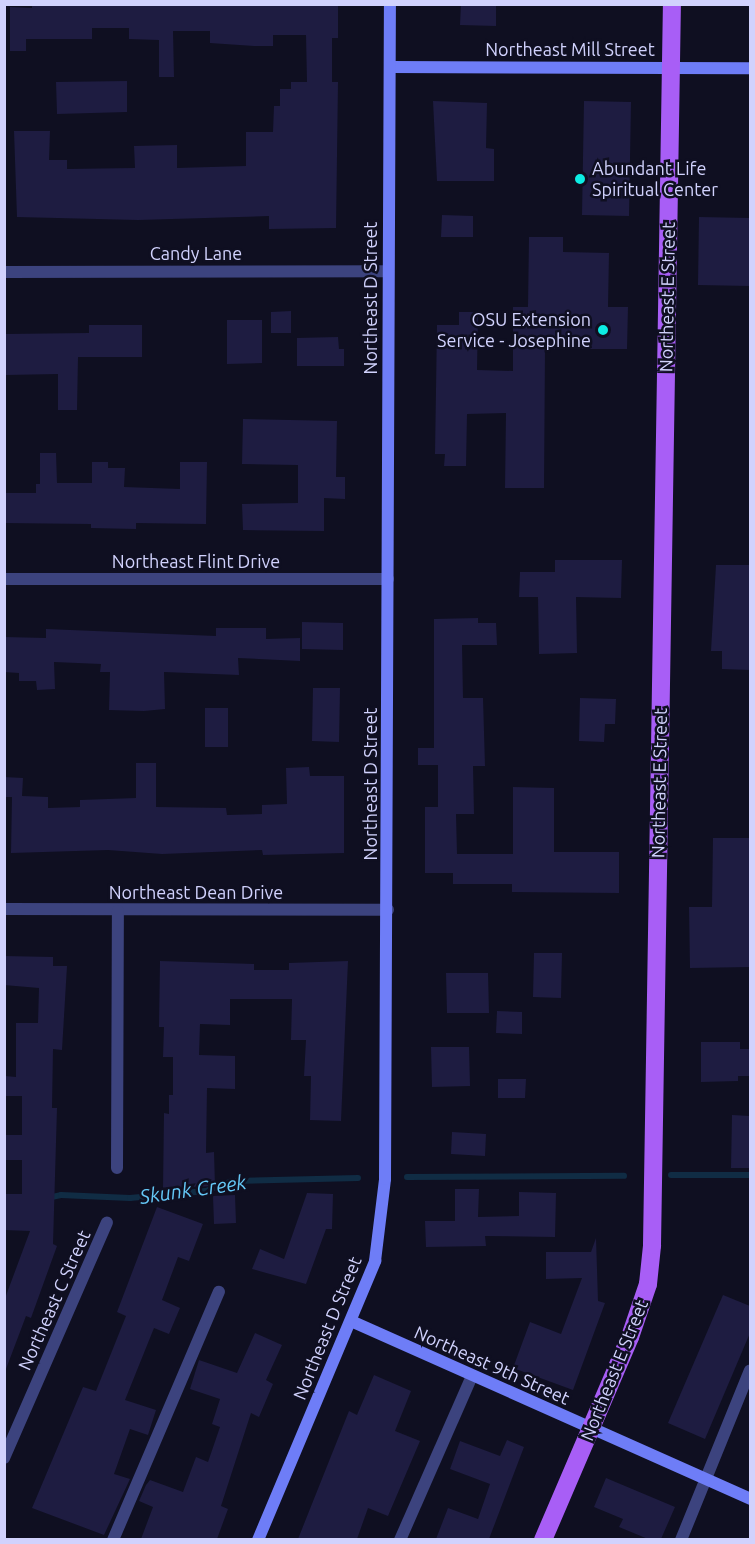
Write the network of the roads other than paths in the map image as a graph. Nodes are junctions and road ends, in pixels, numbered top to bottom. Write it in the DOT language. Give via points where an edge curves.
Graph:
graph roads {
  1 [pos="390,4"];
  2 [pos="672,4"];
  3 [pos="390,68"];
  4 [pos="670,68"];
  5 [pos="750,68"];
  6 [pos="388,271"];
  7 [pos="4,272"];
  8 [pos="4,579"];
  9 [pos="388,579"];
  10 [pos="4,909"];
  11 [pos="388,910"];
  12 [pos="118,911"];
  13 [pos="117,1168"];
  14 [pos="107,1222"];
  15 [pos="219,1292"];
  16 [pos="351,1321"];
  17 [pos="750,1370"];
  18 [pos="472,1376"];
  19 [pos="591,1429"];
  20 [pos="4,1458"];
  21 [pos="706,1481"];
  22 [pos="750,1499"];
  23 [pos="113,1539"];
  24 [pos="258,1539"];
  25 [pos="400,1539"];
  26 [pos="543,1539"];
  27 [pos="681,1539"];
  1 -- 3 [label="street, Northeast D Street"];
  2 -- 4 [label="main road, Northeast E Street"];
  3 -- 4 [label="street, Northeast Mill Street"];
  3 -- 6 [label="street, Northeast D Street"];
  4 -- 5 [label="street, Northeast Mill Street"];
  4 -- 19 [label="main road, Northeast E Street" via="652,1245 648,1284"];
  6 -- 7 [label="street, Candy Lane"];
  6 -- 9 [label="street, Northeast D Street"];
  8 -- 9 [label="street, Northeast Flint Drive"];
  9 -- 11 [label="street, Northeast D Street"];
  10 -- 12 [label="street, Northeast Dean Drive"];
  11 -- 12 [label="street, Northeast Dean Drive"];
  11 -- 16 [label="street, Northeast D Street" via="385,1179 375,1261"];
  12 -- 13 [label="street"];
  14 -- 20 [label="street, Northeast C Street"];
  15 -- 23 [label="street"];
  16 -- 18 [label="street, Northeast 9th Street"];
  16 -- 24 [label="street, Northeast D Street"];
  17 -- 21 [label="street"];
  18 -- 19 [label="street, Northeast 9th Street"];
  18 -- 25 [label="street"];
  19 -- 21 [label="street, Northeast 9th Street"];
  19 -- 26 [label="main road, Northeast E Street"];
  21 -- 22 [label="street, Northeast 9th Street"];
  21 -- 27 [label="street"];
}
